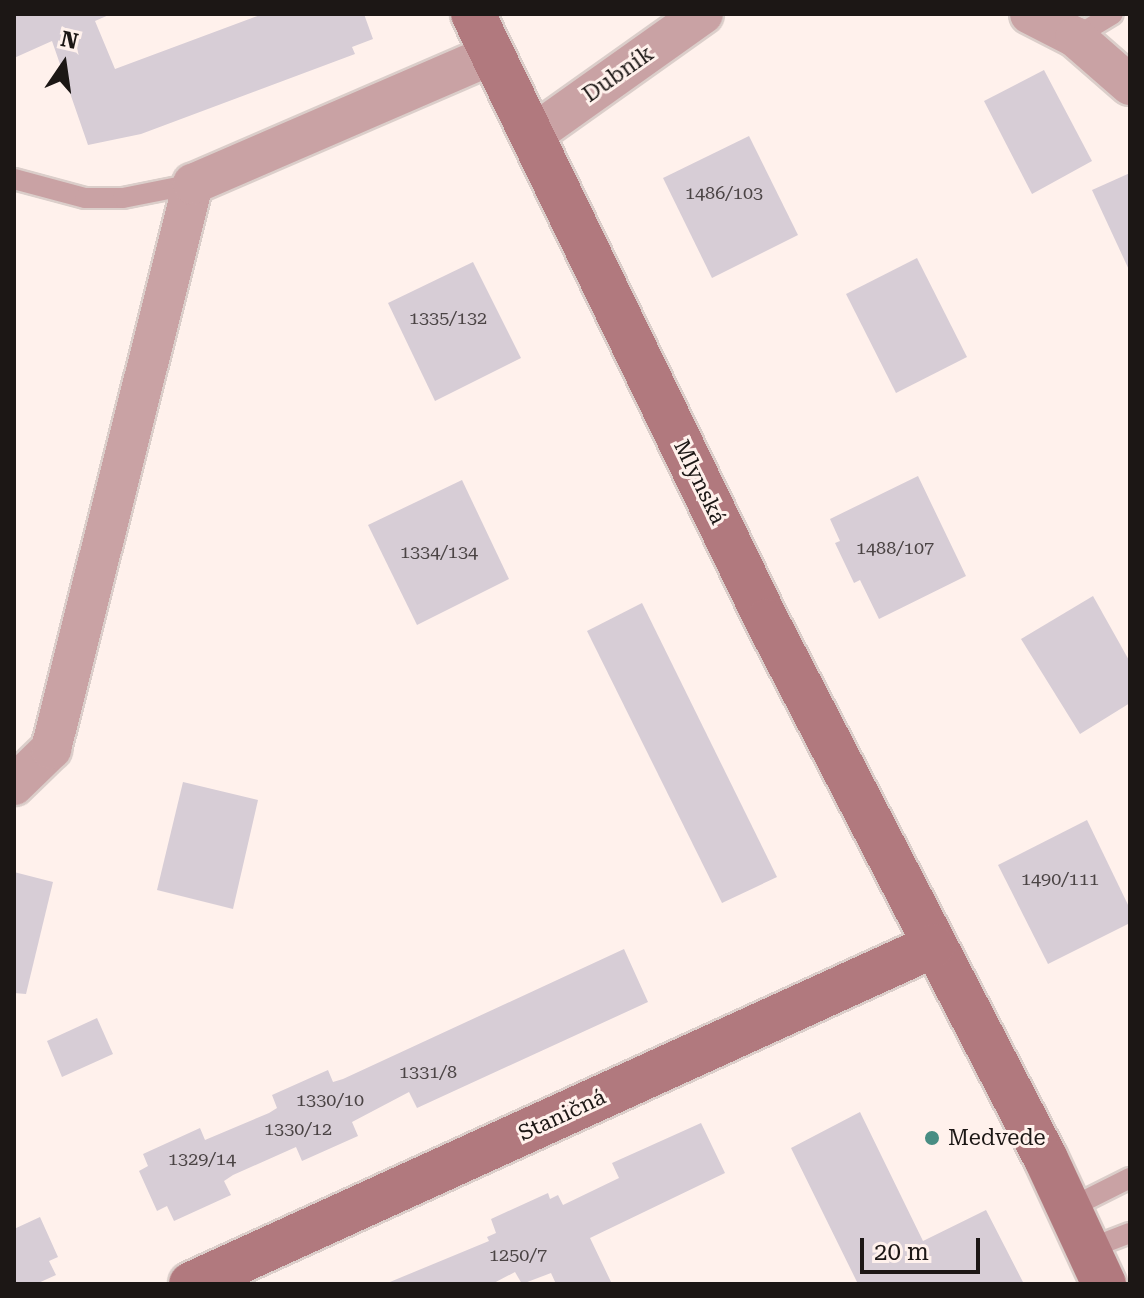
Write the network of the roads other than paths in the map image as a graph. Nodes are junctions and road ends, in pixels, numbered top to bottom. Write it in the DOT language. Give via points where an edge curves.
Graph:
graph roads {
  1 [pos="473,14"];
  2 [pos="703,14"];
  3 [pos="1030,14"];
  4 [pos="1113,14"];
  5 [pos="1075,37"];
  6 [pos="493,54"];
  7 [pos="1130,85"];
  8 [pos="534,134"];
  9 [pos="14,179"];
  10 [pos="193,184"];
  11 [pos="14,785"];
  12 [pos="933,946"];
  13 [pos="1130,1178"];
  14 [pos="1070,1208"];
  15 [pos="1130,1233"];
  16 [pos="1096,1267"];
  17 [pos="191,1284"];
  1 -- 6 [label="street, Mlynská"];
  2 -- 8 [label="street, Dubník"];
  3 -- 5 [label="street"];
  4 -- 5 [label="lane"];
  5 -- 7 [label="street"];
  6 -- 8 [label="street, Mlynská"];
  6 -- 10 [label="street"];
  8 -- 12 [label="street, Mlynská" via="767,621"];
  9 -- 10 [label="lane" via="85,198 123,198"];
  10 -- 11 [label="street" via="51,749"];
  12 -- 14 [label="street, Mlynská"];
  12 -- 17 [label="street, Staničná"];
  13 -- 14 [label="lane"];
  14 -- 16 [label="street, Mlynská"];
  15 -- 16 [label="lane"];
}
